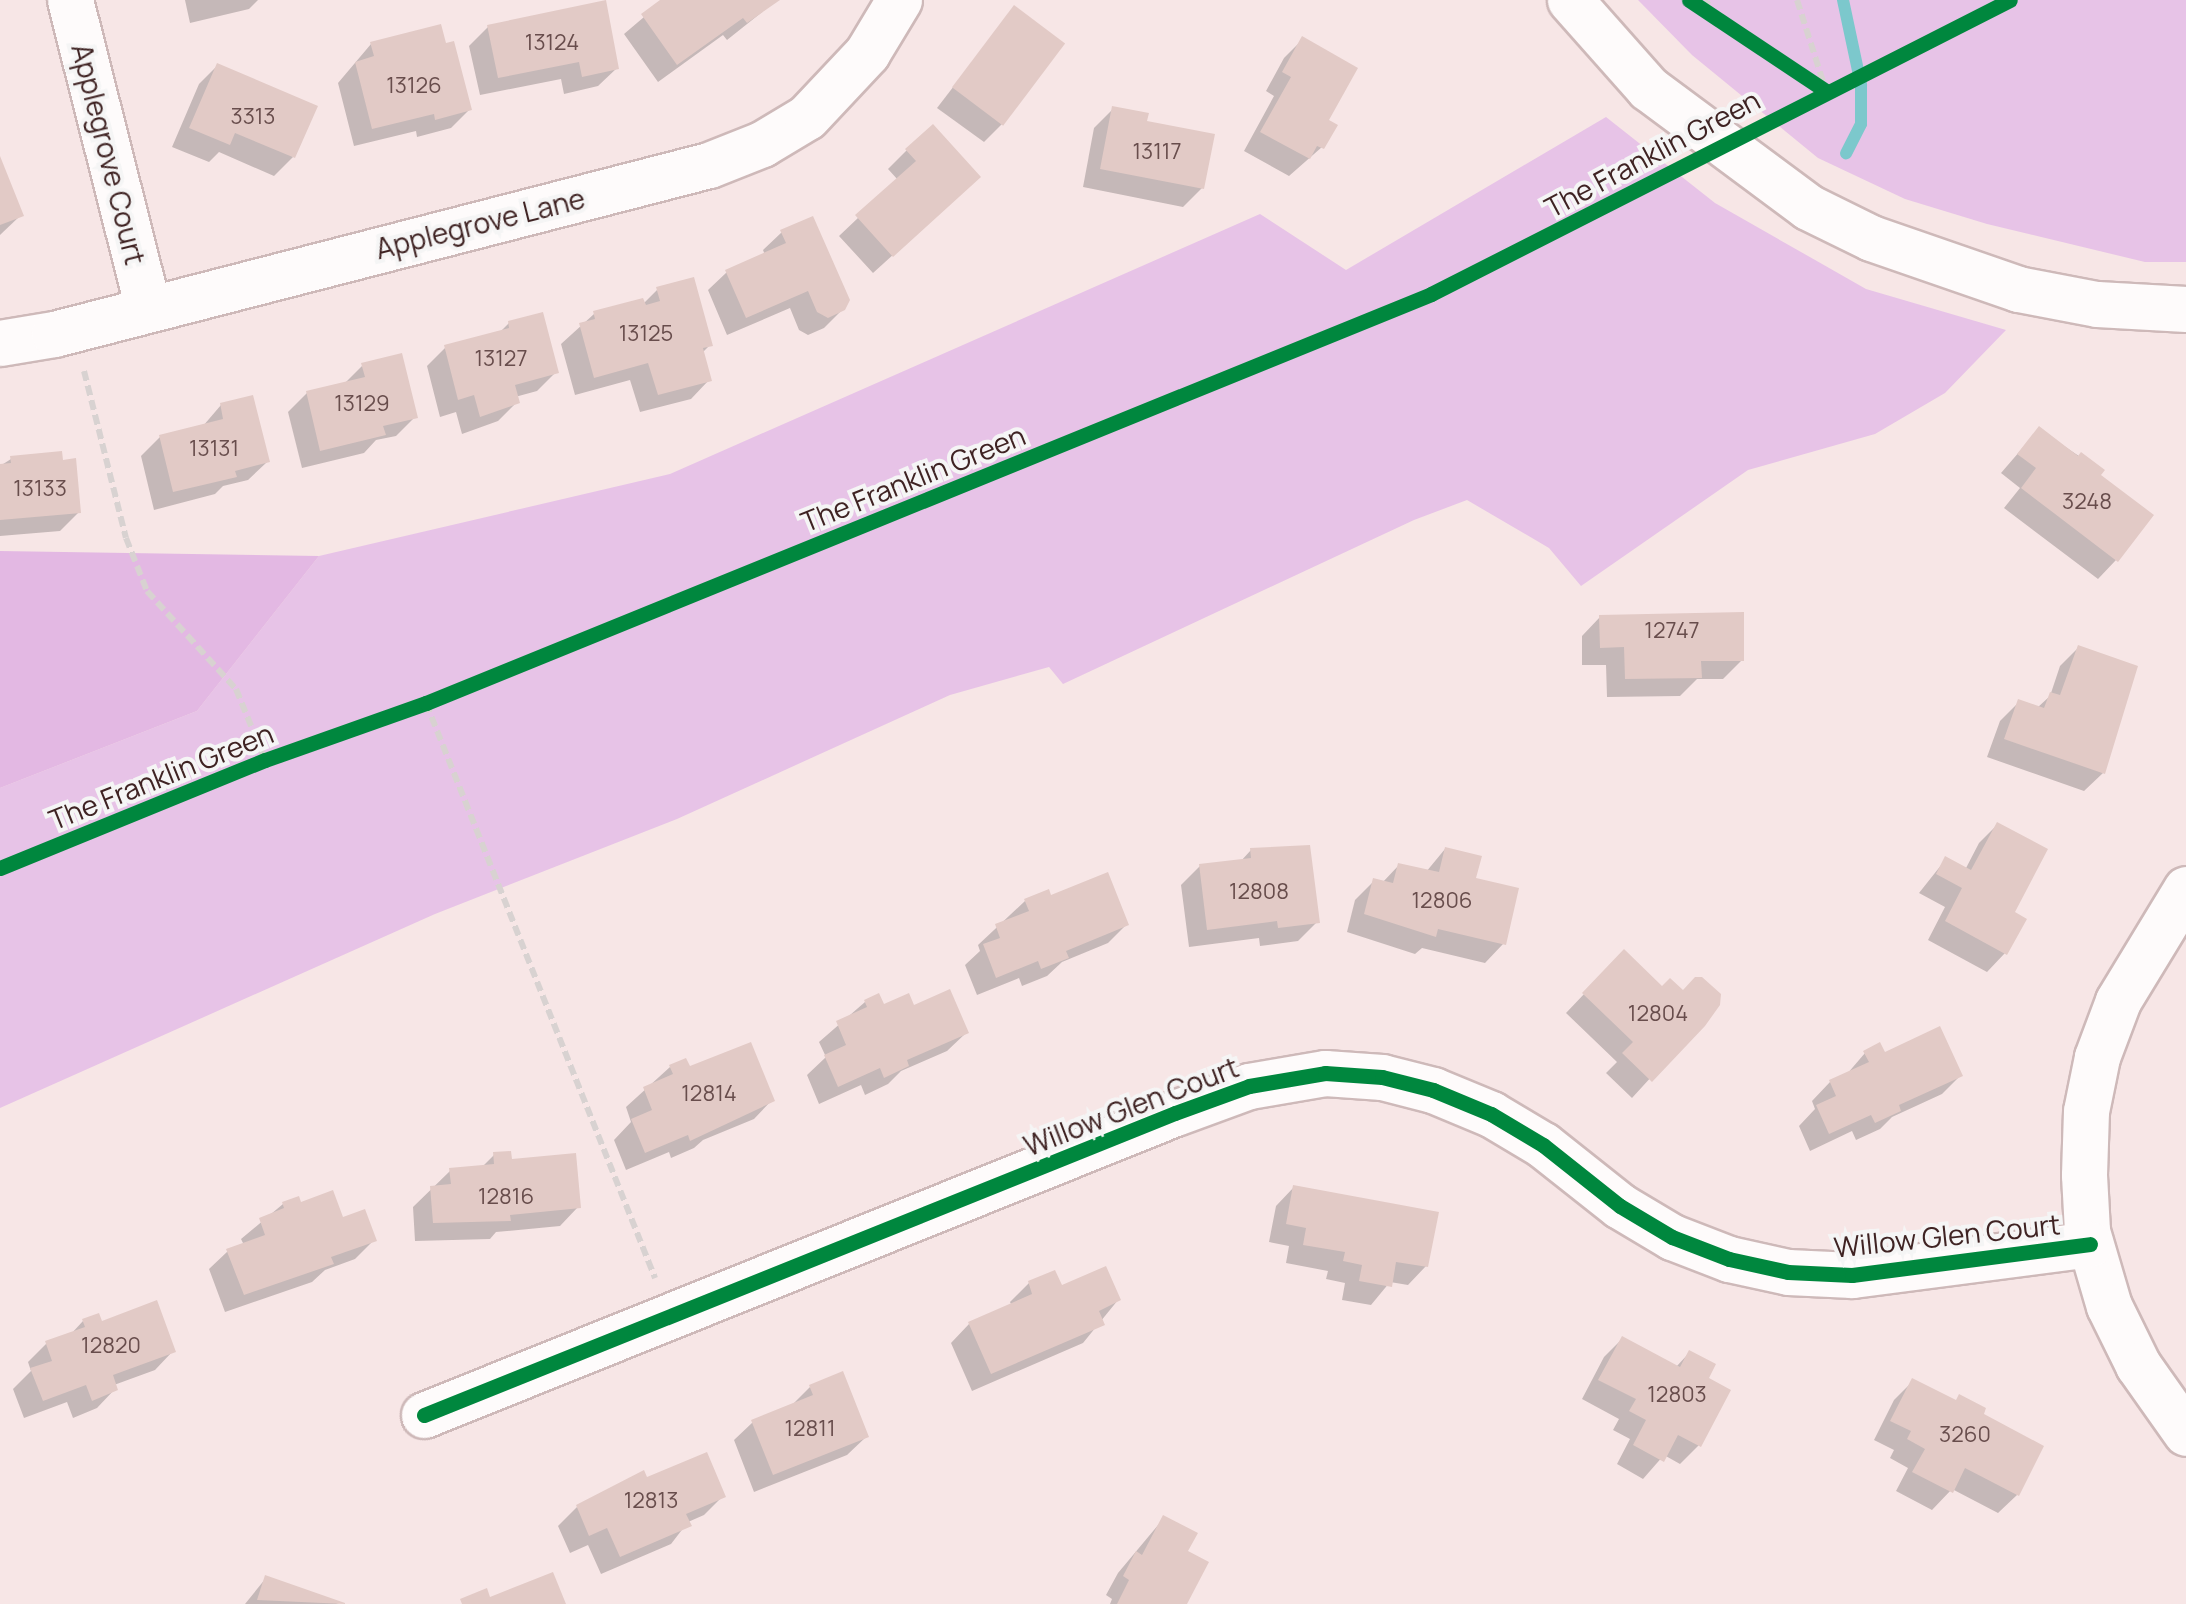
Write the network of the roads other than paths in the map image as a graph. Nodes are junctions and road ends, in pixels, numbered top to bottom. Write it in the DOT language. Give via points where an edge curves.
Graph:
graph roads {
  1 [pos="70,0"];
  2 [pos="899,0"];
  3 [pos="1570,0"];
  4 [pos="148,308"];
  5 [pos="2186,309"];
  6 [pos="0,343"];
  7 [pos="2186,889"];
  8 [pos="2090,1244"];
  9 [pos="424,1414"];
  10 [pos="2186,1433"];
  1 -- 4 [label="street, Applegrove Court"];
  2 -- 4 [label="street, Applegrove Lane" via="845,81 807,117 762,144 709,164"];
  3 -- 5 [label="street" via="1648,88 1808,207 1871,238 2018,289 2097,304"];
  4 -- 6 [label="street, Applegrove Lane"];
  7 -- 8 [label="street" via="2118,1000 2097,1057 2086,1111"];
  8 -- 9 [label="street, Willow Glen Court" via="1852,1274 1788,1272 1729,1259 1672,1237 1620,1206 1491,1114 1382,1077 1325,1074 1249,1086 1175,1112"];
  8 -- 10 [label="street" via="2109,1306 2138,1365"];
}
